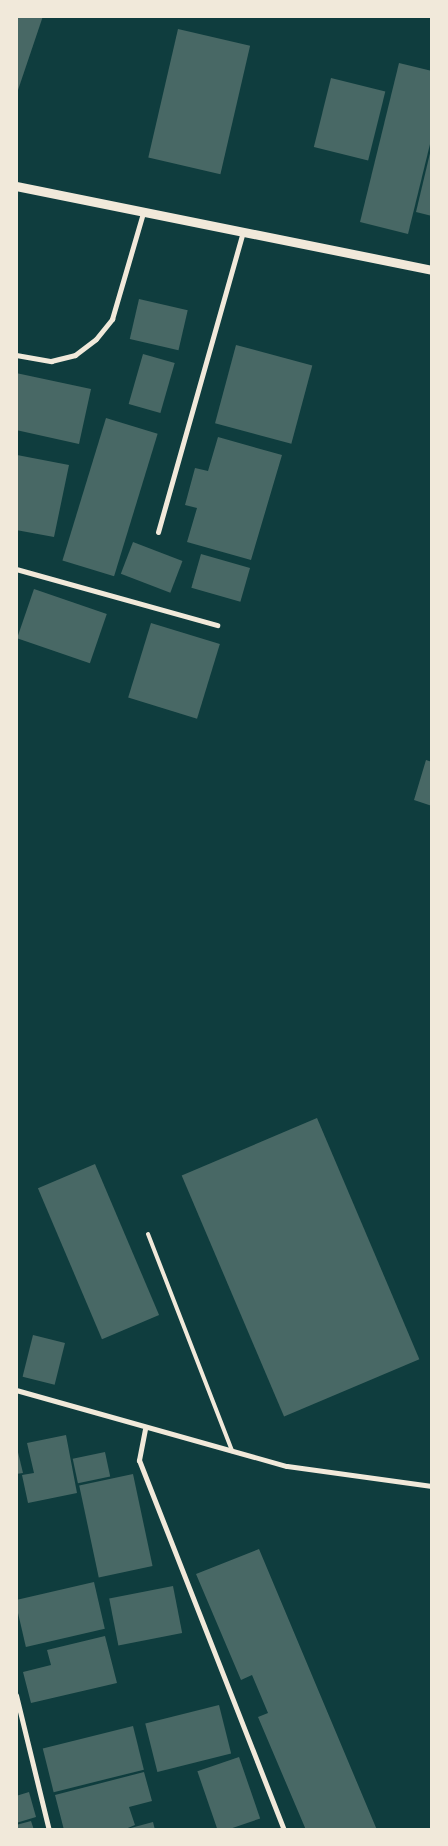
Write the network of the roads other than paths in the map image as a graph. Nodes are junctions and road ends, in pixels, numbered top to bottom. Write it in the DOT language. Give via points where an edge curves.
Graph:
graph roads {
  1 [pos="16,186"];
  2 [pos="143,213"];
  3 [pos="243,232"];
  4 [pos="432,270"];
  5 [pos="16,355"];
  6 [pos="158,532"];
  7 [pos="16,569"];
  8 [pos="217,625"];
  9 [pos="148,1234"];
  10 [pos="16,1390"];
  11 [pos="145,1428"];
  12 [pos="232,1453"];
  13 [pos="432,1486"];
  14 [pos="16,1695"];
  15 [pos="49,1830"];
  16 [pos="284,1830"];
  1 -- 2 [label="street"];
  2 -- 3 [label="street"];
  2 -- 5 [label="street" via="112,318 96,339 75,356 51,361"];
  3 -- 4 [label="street"];
  3 -- 6 [label="street"];
  7 -- 8 [label="street"];
  9 -- 12 [label="lane"];
  10 -- 11 [label="street"];
  11 -- 12 [label="street"];
  11 -- 16 [label="street" via="139,1460"];
  12 -- 13 [label="street" via="287,1466"];
  14 -- 15 [label="street"];
}
